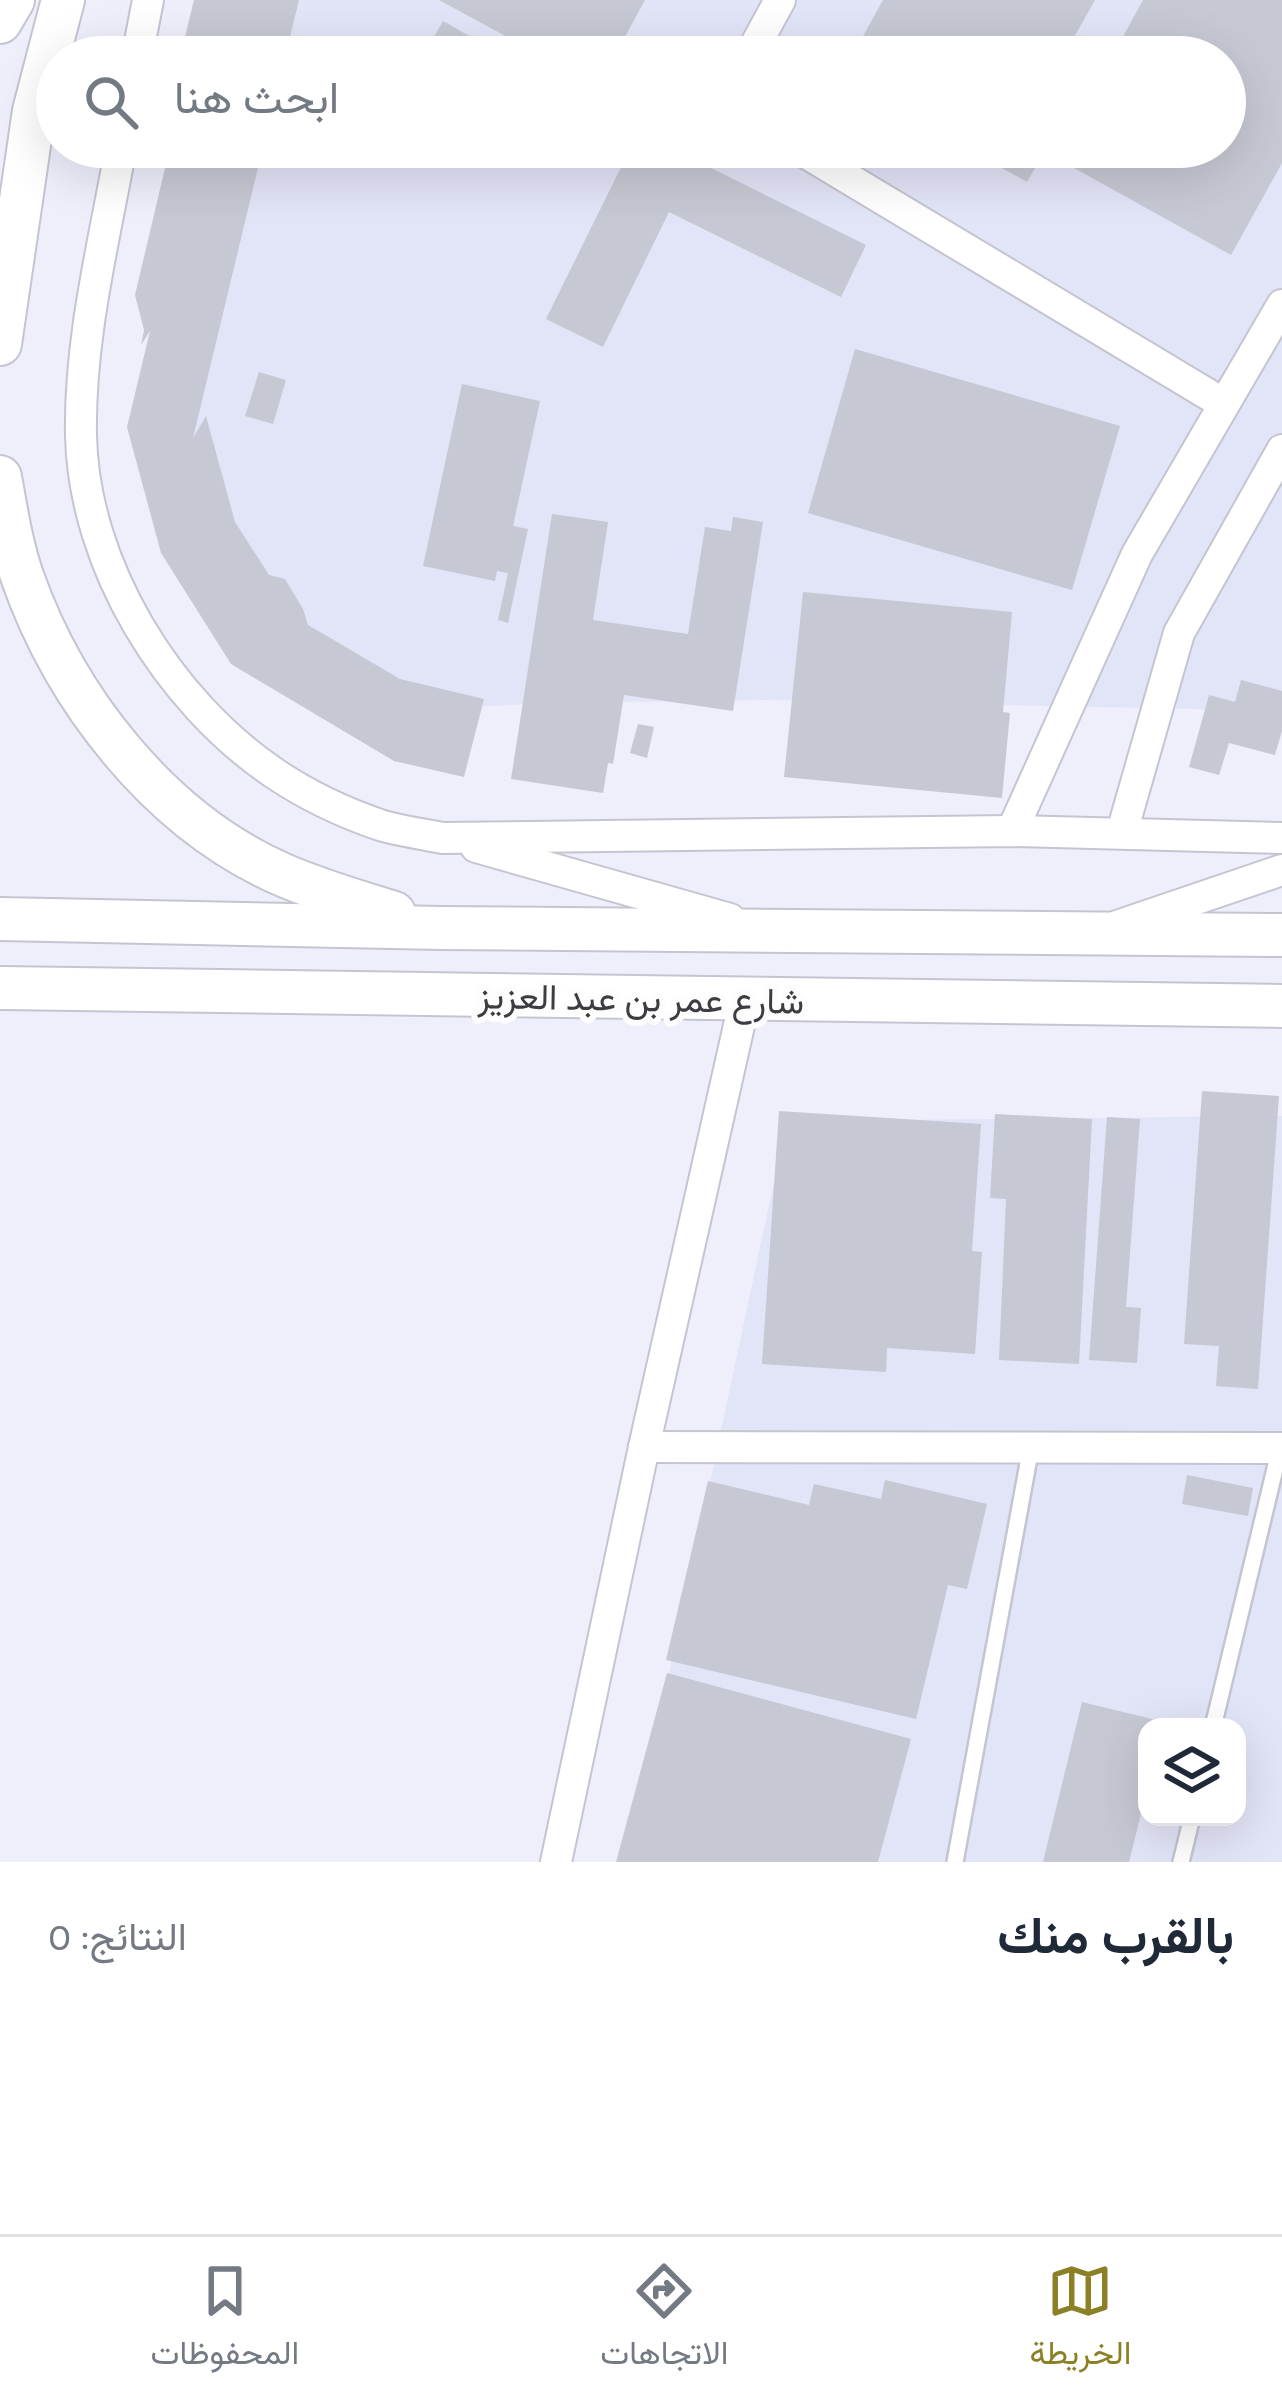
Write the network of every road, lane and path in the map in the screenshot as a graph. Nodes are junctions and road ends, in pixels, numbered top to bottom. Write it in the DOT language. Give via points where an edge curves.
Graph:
graph roads {
  1 [pos="13,0"];
  2 [pos="63,0"];
  3 [pos="148,0"];
  4 [pos="780,0"];
  5 [pos="0,22"];
  6 [pos="54,36"];
  7 [pos="141,36"];
  8 [pos="760,36"];
  9 [pos="36,103"];
  10 [pos="117,168"];
  11 [pos="831,168"];
  12 [pos="1282,305"];
  13 [pos="0,344"];
  14 [pos="1224,404"];
  15 [pos="1282,450"];
  16 [pos="0,477"];
  17 [pos="1012,831"];
  18 [pos="1122,832"];
  19 [pos="443,838"];
  20 [pos="1282,838"];
  21 [pos="1282,870"];
  22 [pos="0,919"];
  23 [pos="441,928"];
  24 [pos="770,931"];
  25 [pos="995,932"];
  26 [pos="1096,933"];
  27 [pos="1282,935"];
  28 [pos="0,988"];
  29 [pos="745,999"];
  30 [pos="1282,1006"];
  31 [pos="644,1447"];
  32 [pos="1031,1447"];
  33 [pos="1281,1448"];
  34 [pos="1215,1718"];
  35 [pos="1190,1826"];
  36 [pos="556,1862"];
  37 [pos="956,1862"];
  38 [pos="1181,1862"];
  1 -- 5 [label="main road"];
  2 -- 6 [label="main road"];
  3 -- 7 [label="street"];
  4 -- 8 [label="street"];
  9 -- 13 [label="main road"];
  10 -- 19 [label="street" via="82,366 81,441 104,550 128,607 188,697 277,775 380,824"];
  11 -- 14 [label="street"];
  12 -- 14 [label="street"];
  14 -- 17 [label="street" via="1137,554"];
  15 -- 18 [label="street" via="1179,634"];
  16 -- 23 [label="main road" via="22,574 63,666 153,784 196,822 278,873"];
  17 -- 18 [label="street"];
  17 -- 19 [label="street"];
  18 -- 20 [label="street"];
  19 -- 24 [label="street"];
  21 -- 26 [label="street"];
  22 -- 23 [label="main road, شارع عمر بن عبد العزيز"];
  23 -- 24 [label="main road, شارع عمر بن عبد العزيز"];
  24 -- 25 [label="main road, شارع عمر بن عبد العزيز"];
  25 -- 26 [label="main road, شارع عمر بن عبد العزيز"];
  25 -- 29 [label="main road" via="898,954 766,958"];
  26 -- 27 [label="main road, شارع عمر بن عبد العزيز"];
  28 -- 29 [label="main road, شارع عمر بن عبد العزيز"];
  29 -- 30 [label="main road, شارع عمر بن عبد العزيز"];
  29 -- 31 [label="street"];
  31 -- 32 [label="street"];
  31 -- 36 [label="street"];
  32 -- 33 [label="street"];
  32 -- 37 [label="lane"];
  33 -- 34 [label="lane"];
  35 -- 38 [label="lane"];
}
